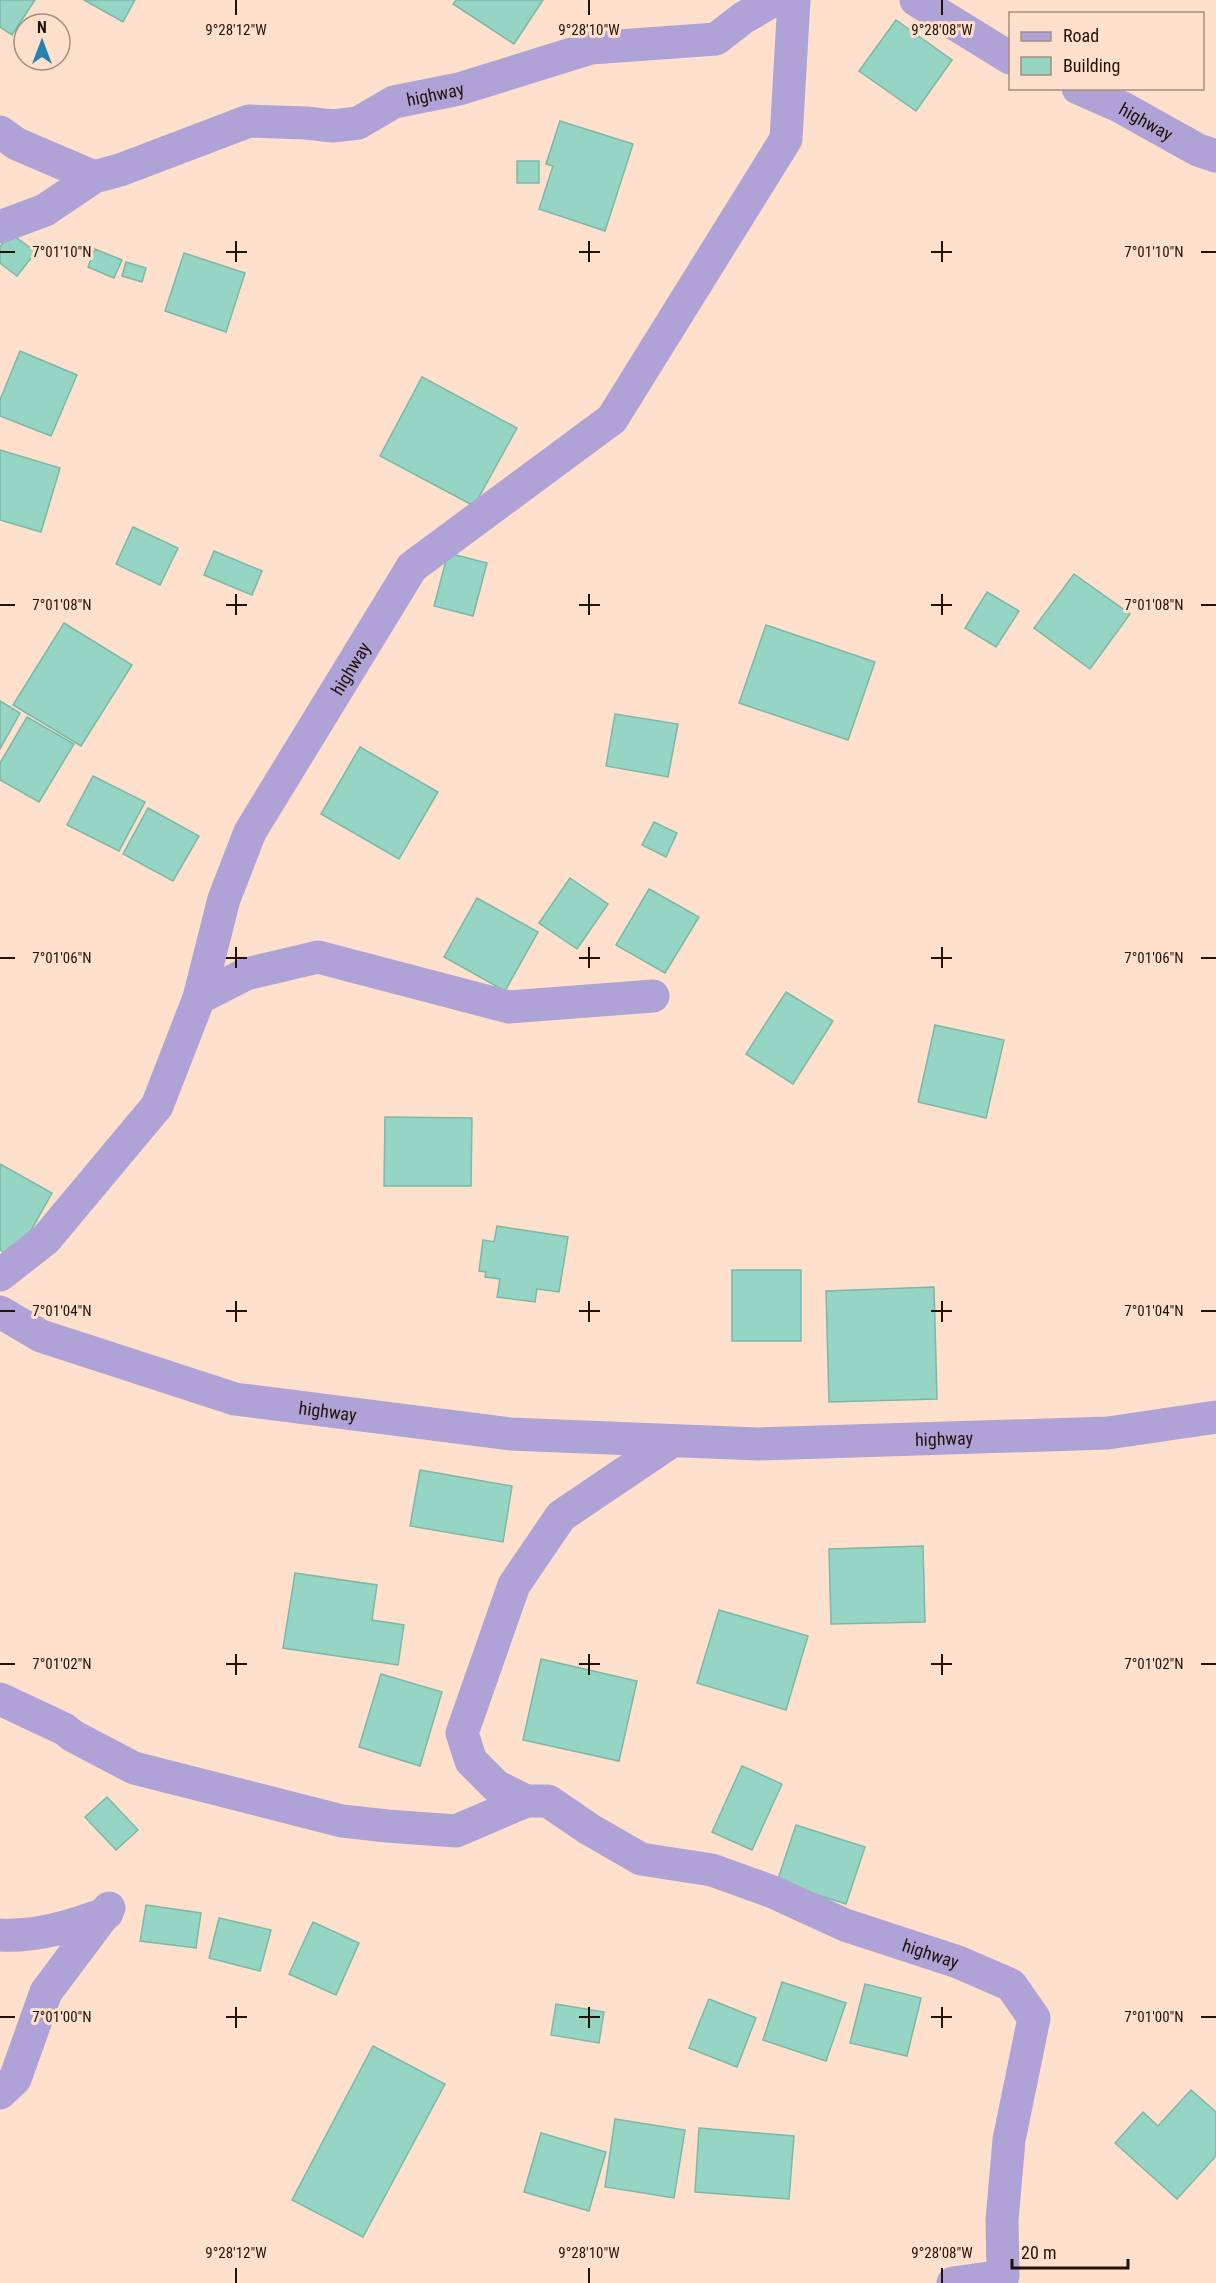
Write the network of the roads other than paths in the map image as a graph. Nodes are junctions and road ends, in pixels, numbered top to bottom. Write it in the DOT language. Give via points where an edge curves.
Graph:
graph roads {
  1 [pos="774,0"];
  2 [pos="794,0"];
  3 [pos="916,0"];
  4 [pos="1009,57"];
  5 [pos="1083,90"];
  6 [pos="0,132"];
  7 [pos="1216,156"];
  8 [pos="94,177"];
  9 [pos="0,227"];
  10 [pos="653,996"];
  11 [pos="200,998"];
  12 [pos="0,1275"];
  13 [pos="0,1312"];
  14 [pos="1216,1417"];
  15 [pos="672,1440"];
  16 [pos="0,1699"];
  17 [pos="526,1802"];
  18 [pos="0,1935"];
  19 [pos="0,2093"];
  20 [pos="953,2283"];
  1 -- 8 [label="street, highway" via="716,39 591,48 459,89 394,102 358,123 333,126 249,121"];
  2 -- 11 [label="street, highway" via="786,139 612,419 412,567 250,832 224,899"];
  3 -- 4 [label="street"];
  5 -- 7 [label="street, highway"];
  6 -- 8 [label="street" via="17,144"];
  8 -- 9 [label="street, highway" via="45,210"];
  10 -- 11 [label="street" via="509,1007 318,957 246,974"];
  11 -- 12 [label="street, highway" via="157,1106 46,1239"];
  13 -- 15 [label="street, highway" via="41,1336 235,1399 510,1434"];
  14 -- 15 [label="street, highway" via="1108,1433 758,1444"];
  15 -- 17 [label="street, highway" via="561,1516 514,1585 462,1733 471,1761 496,1786"];
  16 -- 17 [label="street" via="134,1768 342,1821 456,1831"];
  17 -- 20 [label="street, highway" via="548,1802 641,1859 712,1870 845,1925 958,1962 1011,1985 1034,2018 1009,2140 1002,2220 1003,2276"];
  18 -- 19 [label="street" via="18,1936 71,1927 108,1911 46,1992 15,2079"];
}
